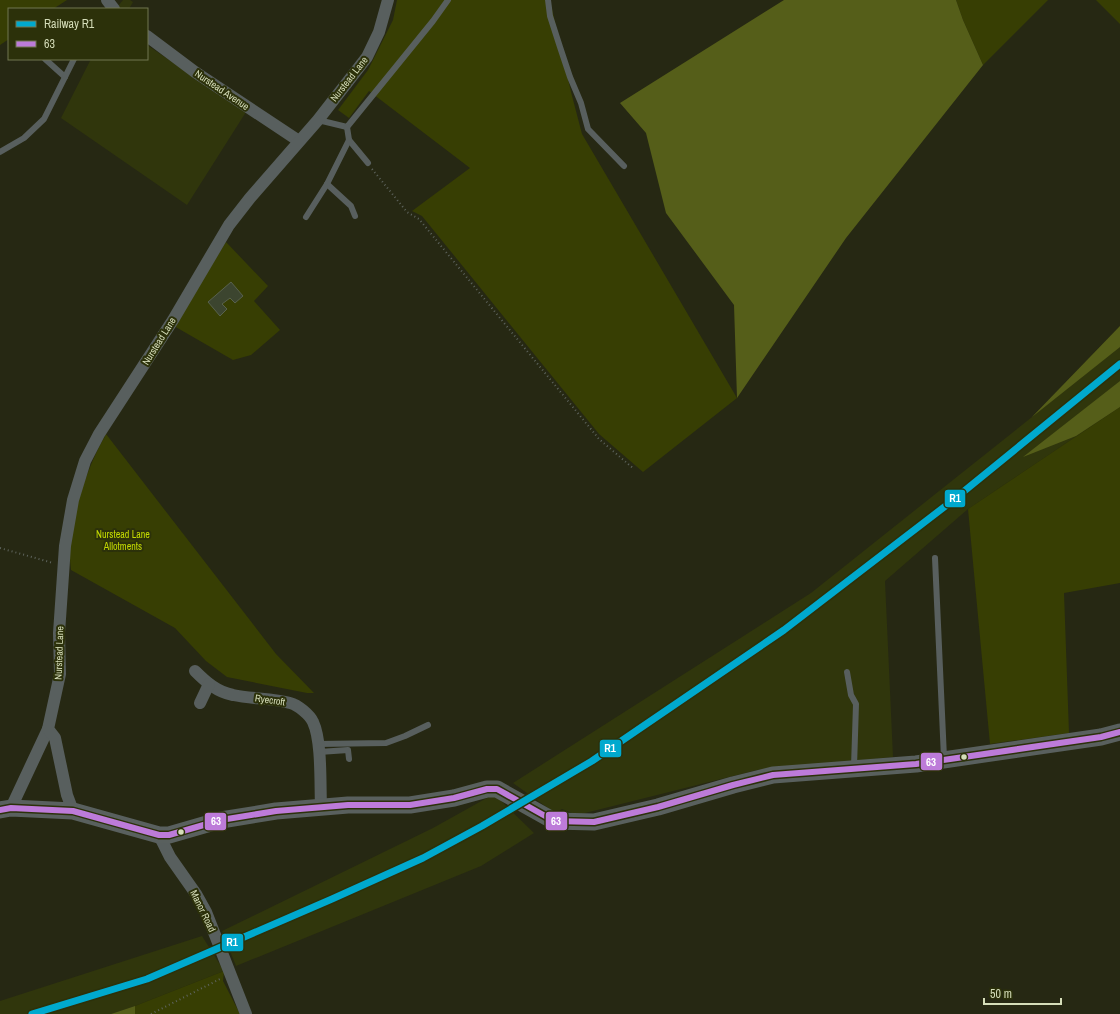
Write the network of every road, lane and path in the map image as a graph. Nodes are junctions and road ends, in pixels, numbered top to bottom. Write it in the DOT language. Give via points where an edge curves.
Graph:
graph roads {
  1 [pos="388,0"];
  2 [pos="448,0"];
  3 [pos="548,0"];
  4 [pos="148,37"];
  5 [pos="46,60"];
  6 [pos="74,60"];
  7 [pos="65,77"];
  8 [pos="318,120"];
  9 [pos="347,127"];
  10 [pos="349,140"];
  11 [pos="299,141"];
  12 [pos="0,152"];
  13 [pos="368,164"];
  14 [pos="624,166"];
  15 [pos="327,184"];
  16 [pos="306,216"];
  17 [pos="355,216"];
  18 [pos="634,469"];
  19 [pos="0,548"];
  20 [pos="935,558"];
  21 [pos="63,566"];
  22 [pos="195,671"];
  23 [pos="847,672"];
  24 [pos="209,684"];
  25 [pos="200,703"];
  26 [pos="428,725"];
  27 [pos="48,729"];
  28 [pos="1120,732"];
  29 [pos="318,748"];
  30 [pos="349,760"];
  31 [pos="944,760"];
  32 [pos="854,768"];
  33 [pos="321,806"];
  34 [pos="6,809"];
  35 [pos="73,811"];
  36 [pos="159,835"];
  37 [pos="230,974"];
  38 [pos="151,1014"];
  39 [pos="246,1014"];
  1 -- 8 [label="street, Nurstead Lane" via="379,32 367,57"];
  2 -- 9 [label="lane"];
  3 -- 14 [label="lane" via="550,16 588,129"];
  4 -- 11 [label="street, Nurstead Avenue" via="195,72"];
  5 -- 7 [label="lane"];
  6 -- 7 [label="lane"];
  7 -- 12 [label="lane" via="40,124 24,138"];
  8 -- 9 [label="lane"];
  8 -- 11 [label="street, Nurstead Lane"];
  9 -- 10 [label="lane"];
  10 -- 13 [label="lane"];
  10 -- 15 [label="lane"];
  11 -- 21 [label="street, Nurstead Lane" via="229,225 173,320 84,461 73,500"];
  13 -- 18 [label="path" via="407,212 420,219 599,439"];
  15 -- 16 [label="lane"];
  15 -- 17 [label="lane" via="352,206"];
  19 -- 21 [label="path"];
  20 -- 31 [label="lane"];
  21 -- 27 [label="street, Nurstead Lane" via="59,633 60,674"];
  22 -- 24 [label="street, Ryecroft"];
  23 -- 32 [label="lane" via="851,696 856,704"];
  24 -- 25 [label="street"];
  24 -- 29 [label="street, Ryecroft" via="232,695 291,703 303,710 313,721"];
  26 -- 29 [label="lane" via="386,743"];
  27 -- 34 [label="street, Nurstead Lane"];
  27 -- 35 [label="street" via="56,738 67,795"];
  28 -- 31 [label="main road"];
  29 -- 30 [label="lane" via="348,750"];
  29 -- 33 [label="street, Ryecroft"];
  31 -- 32 [label="main road"];
  32 -- 33 [label="main road" via="773,775 594,822 554,821 497,789 410,804"];
  33 -- 36 [label="main road" via="221,820 170,835"];
  34 -- 35 [label="main road"];
  35 -- 36 [label="main road"];
  36 -- 37 [label="street, Manor Road" via="170,857 206,912"];
  37 -- 38 [label="path"];
  37 -- 39 [label="street, Manor Road"];
}
